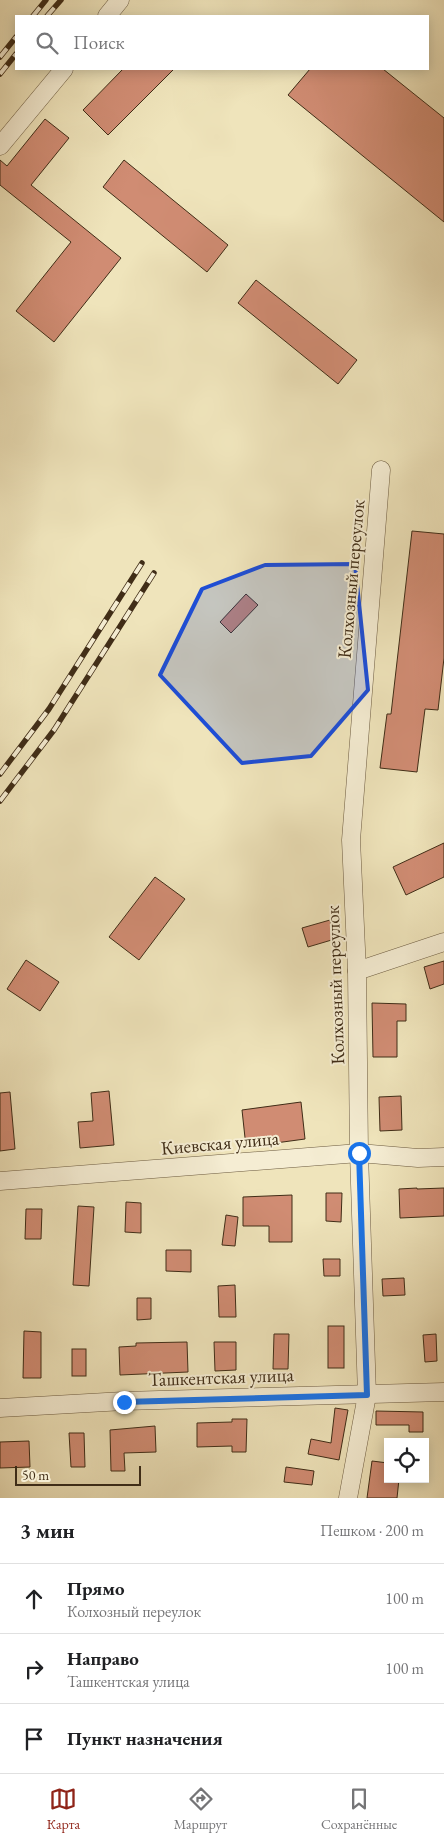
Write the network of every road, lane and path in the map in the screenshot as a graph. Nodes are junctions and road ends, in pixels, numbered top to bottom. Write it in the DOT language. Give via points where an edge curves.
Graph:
graph roads {
  1 [pos="120,0"];
  2 [pos="108,15"];
  3 [pos="63,70"];
  4 [pos="0,146"];
  5 [pos="381,470"];
  6 [pos="444,942"];
  7 [pos="357,971"];
  8 [pos="359,1153"];
  9 [pos="444,1157"];
  10 [pos="0,1181"];
  11 [pos="444,1392"];
  12 [pos="367,1395"];
  13 [pos="0,1408"];
  14 [pos="348,1498"];
  1 -- 2 [label="street"];
  3 -- 4 [label="street"];
  5 -- 7 [label="street, Колхозный переулок" via="351,840"];
  6 -- 7 [label="street"];
  7 -- 8 [label="street, Колхозный переулок"];
  8 -- 9 [label="street, Киевская улица"];
  8 -- 10 [label="street, Киевская улица"];
  8 -- 12 [label="street, Колхозный переулок"];
  11 -- 12 [label="street, Ташкентская улица"];
  12 -- 13 [label="street, Ташкентская улица"];
  12 -- 14 [label="street, Колхозный переулок"];
}
